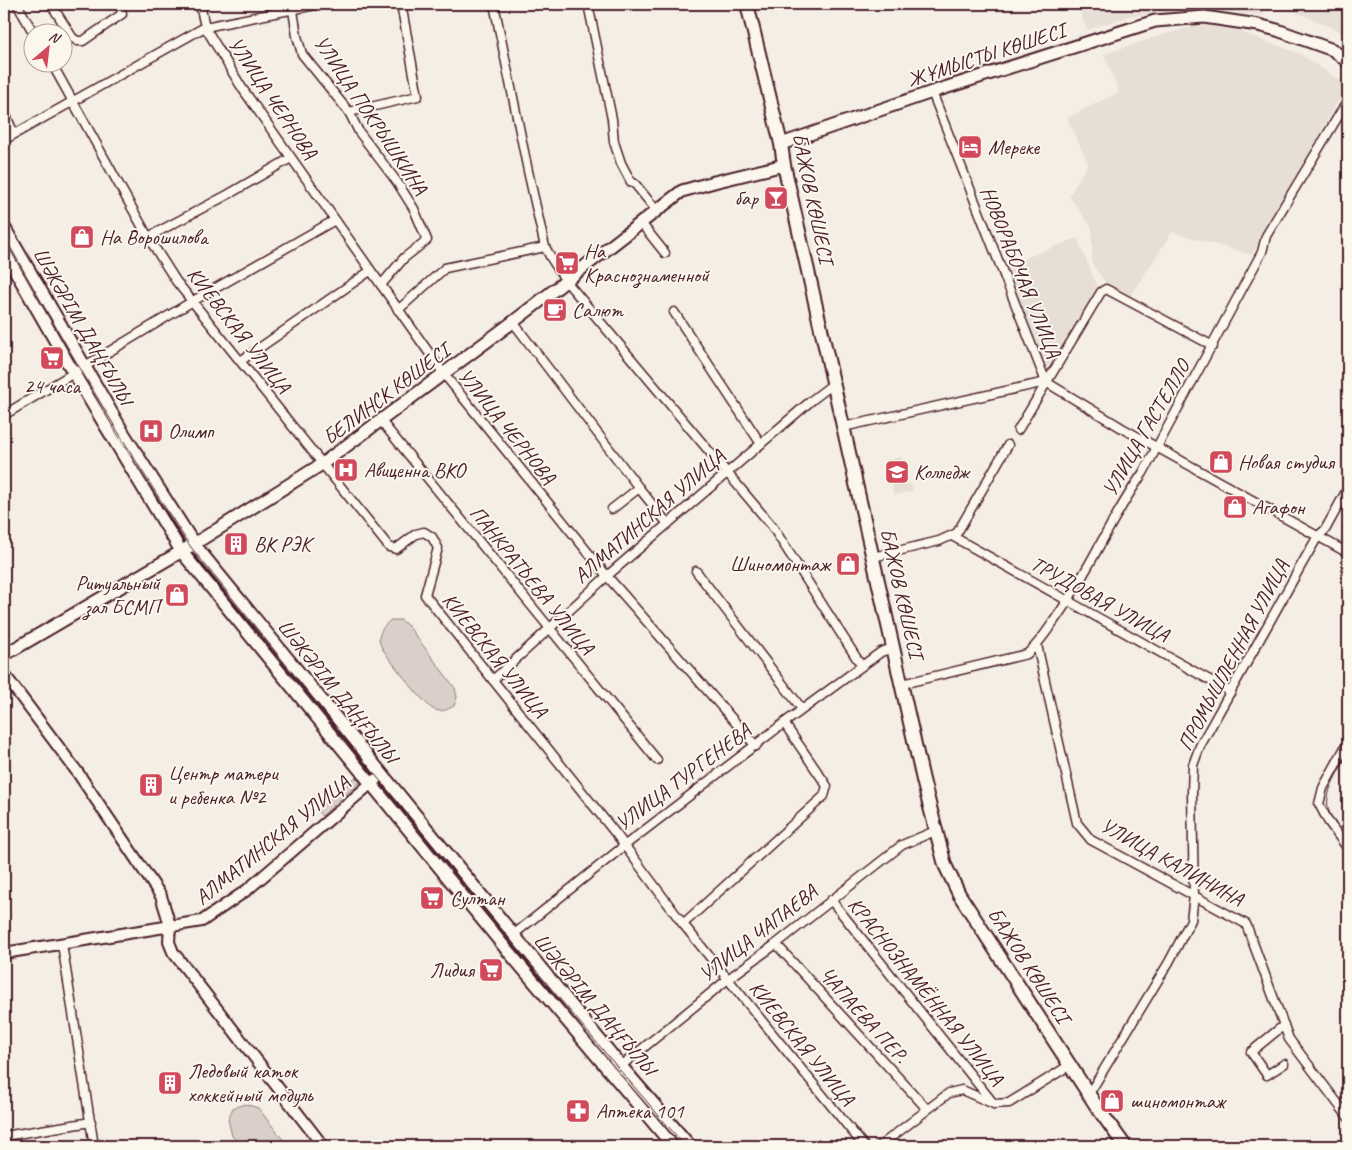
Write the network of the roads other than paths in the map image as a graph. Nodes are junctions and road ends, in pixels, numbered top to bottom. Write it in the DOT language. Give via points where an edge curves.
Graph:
graph roads {
  1 [pos="17,4"];
  2 [pos="51,4"];
  3 [pos="120,4"];
  4 [pos="200,4"];
  5 [pos="320,4"];
  6 [pos="401,4"];
  7 [pos="494,4"];
  8 [pos="588,4"];
  9 [pos="747,4"];
  10 [pos="292,6"];
  11 [pos="27,22"];
  12 [pos="205,27"];
  13 [pos="1348,62"];
  14 [pos="57,72"];
  15 [pos="932,92"];
  16 [pos="72,100"];
  17 [pos="1348,100"];
  18 [pos="4,111"];
  19 [pos="349,112"];
  20 [pos="14,134"];
  21 [pos="4,140"];
  22 [pos="781,144"];
  23 [pos="292,158"];
  24 [pos="784,166"];
  25 [pos="657,211"];
  26 [pos="335,220"];
  27 [pos="641,223"];
  28 [pos="4,227"];
  29 [pos="148,237"];
  30 [pos="545,247"];
  31 [pos="4,251"];
  32 [pos="665,253"];
  33 [pos="370,270"];
  34 [pos="566,281"];
  35 [pos="381,285"];
  36 [pos="193,301"];
  37 [pos="398,310"];
  38 [pos="674,312"];
  39 [pos="513,322"];
  40 [pos="1213,346"];
  41 [pos="242,360"];
  42 [pos="84,366"];
  43 [pos="73,372"];
  44 [pos="444,374"];
  45 [pos="1046,382"];
  46 [pos="833,384"];
  47 [pos="4,415"];
  48 [pos="381,421"];
  49 [pos="844,427"];
  50 [pos="1018,430"];
  51 [pos="761,444"];
  52 [pos="1008,445"];
  53 [pos="1158,447"];
  54 [pos="322,464"];
  55 [pos="728,472"];
  56 [pos="639,488"];
  57 [pos="1348,488"];
  58 [pos="612,508"];
  59 [pos="668,524"];
  60 [pos="952,536"];
  61 [pos="1318,536"];
  62 [pos="194,544"];
  63 [pos="181,551"];
  64 [pos="1348,553"];
  65 [pos="873,557"];
  66 [pos="696,571"];
  67 [pos="607,576"];
  68 [pos="1068,601"];
  69 [pos="550,629"];
  70 [pos="1037,645"];
  71 [pos="893,648"];
  72 [pos="4,655"];
  73 [pos="861,666"];
  74 [pos="4,674"];
  75 [pos="493,680"];
  76 [pos="902,684"];
  77 [pos="1231,692"];
  78 [pos="802,709"];
  79 [pos="784,723"];
  80 [pos="1348,742"];
  81 [pos="756,746"];
  82 [pos="657,760"];
  83 [pos="382,774"];
  84 [pos="370,784"];
  85 [pos="935,831"];
  86 [pos="624,846"];
  87 [pos="1348,848"];
  88 [pos="1194,896"];
  89 [pos="831,900"];
  90 [pos="683,924"];
  91 [pos="170,925"];
  92 [pos="513,935"];
  93 [pos="62,944"];
  94 [pos="502,944"];
  95 [pos="776,944"];
  96 [pos="4,953"];
  97 [pos="728,980"];
  98 [pos="1284,1025"];
  99 [pos="1284,1064"];
  100 [pos="1070,1065"];
  101 [pos="621,1066"];
  102 [pos="611,1075"];
  103 [pos="1088,1094"];
  104 [pos="994,1104"];
  105 [pos="927,1109"];
  106 [pos="1348,1117"];
  107 [pos="91,1122"];
  108 [pos="4,1136"];
  109 [pos="94,1146"];
  110 [pos="323,1146"];
  111 [pos="673,1146"];
  112 [pos="690,1146"];
  113 [pos="864,1146"];
  114 [pos="880,1146"];
  115 [pos="1125,1146"];
  1 -- 11 [label="street"];
  2 -- 3 [label="street" via="72,37 83,41 122,14"];
  4 -- 12 [label="street, УЛИЦА ЧЕРНОВА"];
  5 -- 10 [label="street"];
  6 -- 19 [label="street" via="418,96"];
  7 -- 30 [label="street"];
  8 -- 25 [label="street" via="614,142 631,182"];
  9 -- 22 [label="main road, БАЖОВ КӨШЕСІ"];
  10 -- 12 [label="street"];
  10 -- 19 [label="street, УЛИЦА ПОКРЫШКИНА" via="302,54"];
  12 -- 16 [label="street"];
  12 -- 23 [label="street, УЛИЦА ЧЕРНОВА" via="242,88"];
  13 -- 15 [label="main road, ЖҰМЫСТЫ КӨШЕСІ" via="1333,50 1277,30 1204,17 1155,21"];
  14 -- 16 [label="street, КИЕВСКАЯ УЛИЦА"];
  15 -- 22 [label="main road, ЖҰМЫСТЫ КӨШЕСІ"];
  15 -- 45 [label="street, НОВОРАБОЧАЯ УЛИЦА"];
  16 -- 20 [label="street"];
  16 -- 29 [label="street, КИЕВСКАЯ УЛИЦА"];
  17 -- 40 [label="street, УЛИЦА ГАСТЕЛЛО" via="1266,236 1262,252"];
  18 -- 20 [label="street"];
  19 -- 35 [label="street, УЛИЦА ПОКРЫШКИНА" via="359,132 414,210 427,240 404,258"];
  20 -- 21 [label="street"];
  22 -- 24 [label="main road, БАЖОВ КӨШЕСІ"];
  23 -- 26 [label="street, УЛИЦА ЧЕРНОВА"];
  23 -- 29 [label="street"];
  24 -- 25 [label="main road, БЕЛИНСК КӨШЕСІ" via="682,191"];
  24 -- 46 [label="main road, БАЖОВ КӨШЕСІ"];
  25 -- 27 [label="main road, БЕЛИНСК КӨШЕСІ"];
  26 -- 33 [label="street, УЛИЦА ЧЕРНОВА"];
  26 -- 36 [label="street"];
  27 -- 32 [label="street"];
  27 -- 34 [label="main road, БЕЛИНСК КӨШЕСІ"];
  28 -- 42 [label="main road, ШӘКӘРІМ ДАҢҒЫЛЫ"];
  29 -- 36 [label="street, КИЕВСКАЯ УЛИЦА"];
  30 -- 34 [label="street"];
  30 -- 37 [label="street" via="445,268"];
  31 -- 43 [label="main road, ШӘКӘРІМ ДАҢҒЫЛЫ"];
  33 -- 35 [label="street, УЛИЦА ЧЕРНОВА"];
  33 -- 41 [label="street"];
  34 -- 39 [label="main road, БЕЛИНСК КӨШЕСІ"];
  34 -- 55 [label="street"];
  35 -- 37 [label="street, УЛИЦА ЧЕРНОВА"];
  36 -- 41 [label="street, КИЕВСКАЯ УЛИЦА"];
  36 -- 42 [label="street"];
  37 -- 44 [label="street, УЛИЦА ЧЕРНОВА"];
  38 -- 51 [label="street"];
  39 -- 44 [label="main road, БЕЛИНСК КӨШЕСІ"];
  39 -- 56 [label="street"];
  40 -- 45 [label="street" via="1106,289 1101,292"];
  40 -- 53 [label="street, УЛИЦА ГАСТЕЛЛО"];
  41 -- 54 [label="street, КИЕВСКАЯ УЛИЦА"];
  42 -- 43 [label="street"];
  42 -- 62 [label="main road, ШӘКӘРІМ ДАҢҒЫЛЫ"];
  43 -- 47 [label="street"];
  43 -- 63 [label="main road, ШӘКӘРІМ ДАҢҒЫЛЫ"];
  44 -- 48 [label="main road, БЕЛИНСК КӨШЕСІ"];
  44 -- 67 [label="street, УЛИЦА ЧЕРНОВА"];
  45 -- 49 [label="street"];
  45 -- 50 [label="street"];
  45 -- 53 [label="street"];
  46 -- 49 [label="main road, БАЖОВ КӨШЕСІ"];
  46 -- 51 [label="street, АЛМАТИНСКАЯ УЛИЦА"];
  48 -- 54 [label="main road, БЕЛИНСК КӨШЕСІ"];
  48 -- 69 [label="street, ПАНКРАТЬЕВА УЛИЦА"];
  49 -- 65 [label="main road, БАЖОВ КӨШЕСІ"];
  51 -- 55 [label="street, АЛМАТИНСКАЯ УЛИЦА"];
  52 -- 60 [label="street"];
  53 -- 61 [label="street"];
  53 -- 68 [label="street, УЛИЦА ГАСТЕЛЛО"];
  54 -- 62 [label="main road, БЕЛИНСК КӨШЕСІ"];
  54 -- 75 [label="street, КИЕВСКАЯ УЛИЦА" via="389,547 396,549 424,532 432,537 438,548 425,595"];
  55 -- 59 [label="street, АЛМАТИНСКАЯ УЛИЦА"];
  55 -- 73 [label="street" via="772,526"];
  56 -- 58 [label="street"];
  56 -- 59 [label="street"];
  57 -- 61 [label="street, ПРОМЫШЛЕННАЯ УЛИЦА" via="1326,530"];
  59 -- 67 [label="street, АЛМАТИНСКАЯ УЛИЦА"];
  60 -- 65 [label="street"];
  60 -- 68 [label="street, ТРУДОВАЯ УЛИЦА"];
  61 -- 64 [label="street"];
  61 -- 77 [label="street, ПРОМЫШЛЕННАЯ УЛИЦА"];
  62 -- 63 [label="main road, БЕЛИНСК КӨШЕСІ"];
  62 -- 83 [label="main road, ШӘКӘРІМ ДАҢҒЫЛЫ"];
  63 -- 72 [label="main road, БЕЛИНСК КӨШЕСІ"];
  63 -- 84 [label="main road, ШӘКӘРІМ ДАҢҒЫЛЫ"];
  65 -- 71 [label="main road, БАЖОВ КӨШЕСІ"];
  66 -- 78 [label="street"];
  67 -- 69 [label="street, АЛМАТИНСКАЯ УЛИЦА"];
  67 -- 81 [label="street, УЛИЦА ЧЕРНОВА"];
  68 -- 70 [label="street, УЛИЦА ГАСТЕЛЛО"];
  68 -- 77 [label="street, ТРУДОВАЯ УЛИЦА"];
  69 -- 75 [label="street, АЛМАТИНСКАЯ УЛИЦА"];
  69 -- 82 [label="street, ПАНКРАТЬЕВА УЛИЦА"];
  70 -- 76 [label="street, УЛИЦА ГАСТЕЛЛО" via="1028,654"];
  70 -- 88 [label="street, УЛИЦА КАЛИНИНА" via="1077,823 1091,840"];
  71 -- 73 [label="street, УЛИЦА ТУРГЕНЕВА"];
  71 -- 76 [label="main road, БАЖОВ КӨШЕСІ"];
  73 -- 78 [label="street, УЛИЦА ТУРГЕНЕВА"];
  74 -- 91 [label="street" via="78,773 161,896"];
  75 -- 86 [label="street, КИЕВСКАЯ УЛИЦА"];
  76 -- 85 [label="main road, БАЖОВ КӨШЕСІ"];
  77 -- 88 [label="street, ПРОМЫШЛЕННАЯ УЛИЦА" via="1200,746 1193,765"];
  78 -- 79 [label="street, УЛИЦА ТУРГЕНЕВА"];
  79 -- 81 [label="street, УЛИЦА ТУРГЕНЕВА"];
  79 -- 90 [label="street" via="827,786 824,796"];
  80 -- 87 [label="street" via="1323,788 1319,804"];
  81 -- 86 [label="street, УЛИЦА ТУРГЕНЕВА"];
  83 -- 84 [label="street, АЛМАТИНСКАЯ УЛИЦА"];
  83 -- 92 [label="main road, ШӘКӘРІМ ДАҢҒЫЛЫ"];
  84 -- 91 [label="street, АЛМАТИНСКАЯ УЛИЦА" via="247,890 216,912 202,921"];
  84 -- 94 [label="main road, ШӘКӘРІМ ДАҢҒЫЛЫ"];
  85 -- 89 [label="street, УЛИЦА ЧАПАЕВА" via="902,845"];
  85 -- 100 [label="main road, БАЖОВ КӨШЕСІ" via="945,865 959,894"];
  86 -- 90 [label="street, КИЕВСКАЯ УЛИЦА"];
  86 -- 92 [label="street, УЛИЦА ТУРГЕНЕВА"];
  88 -- 98 [label="street, УЛИЦА КАЛИНИНА" via="1246,924"];
  88 -- 103 [label="street, ПРОМЫШЛЕННАЯ УЛИЦА" via="1191,920 1169,962"];
  89 -- 95 [label="street, УЛИЦА ЧАПАЕВА"];
  89 -- 104 [label="street, КРАСНОЗНАМЁННАЯ УЛИЦА"];
  90 -- 97 [label="street, КИЕВСКАЯ УЛИЦА"];
  91 -- 93 [label="street, АЛМАТИНСКАЯ УЛИЦА"];
  91 -- 110 [label="street" via="169,942 173,952"];
  92 -- 94 [label="main road, УЛИЦА ТУРГЕНЕВА"];
  92 -- 101 [label="main road, ШӘКӘРІМ ДАҢҒЫЛЫ"];
  93 -- 96 [label="street, АЛМАТИНСКАЯ УЛИЦА"];
  93 -- 107 [label="street"];
  94 -- 102 [label="main road, ШӘКӘРІМ ДАҢҒЫЛЫ"];
  95 -- 97 [label="street, УЛИЦА ЧАПАЕВА"];
  95 -- 105 [label="street, ЧАПАЕВА ПЕР."];
  97 -- 101 [label="street, УЛИЦА ЧАПАЕВА"];
  97 -- 113 [label="street, КИЕВСКАЯ УЛИЦА"];
  98 -- 99 [label="street" via="1251,1052 1267,1075"];
  98 -- 106 [label="street, УЛИЦА КАЛИНИНА" via="1289,1038"];
  100 -- 103 [label="main road, БАЖОВ КӨШЕСІ"];
  100 -- 104 [label="street" via="1009,1103"];
  101 -- 102 [label="main road, УЛИЦА ЧАПАЕВА"];
  101 -- 112 [label="main road, ШӘКӘРІМ ДАҢҒЫЛЫ"];
  102 -- 111 [label="main road, ШӘКӘРІМ ДАҢҒЫЛЫ"];
  103 -- 115 [label="main road, БАЖОВ КӨШЕСІ"];
  104 -- 105 [label="street" via="962,1090 949,1093"];
  105 -- 114 [label="street"];
  107 -- 108 [label="street"];
  107 -- 109 [label="street"];
}
